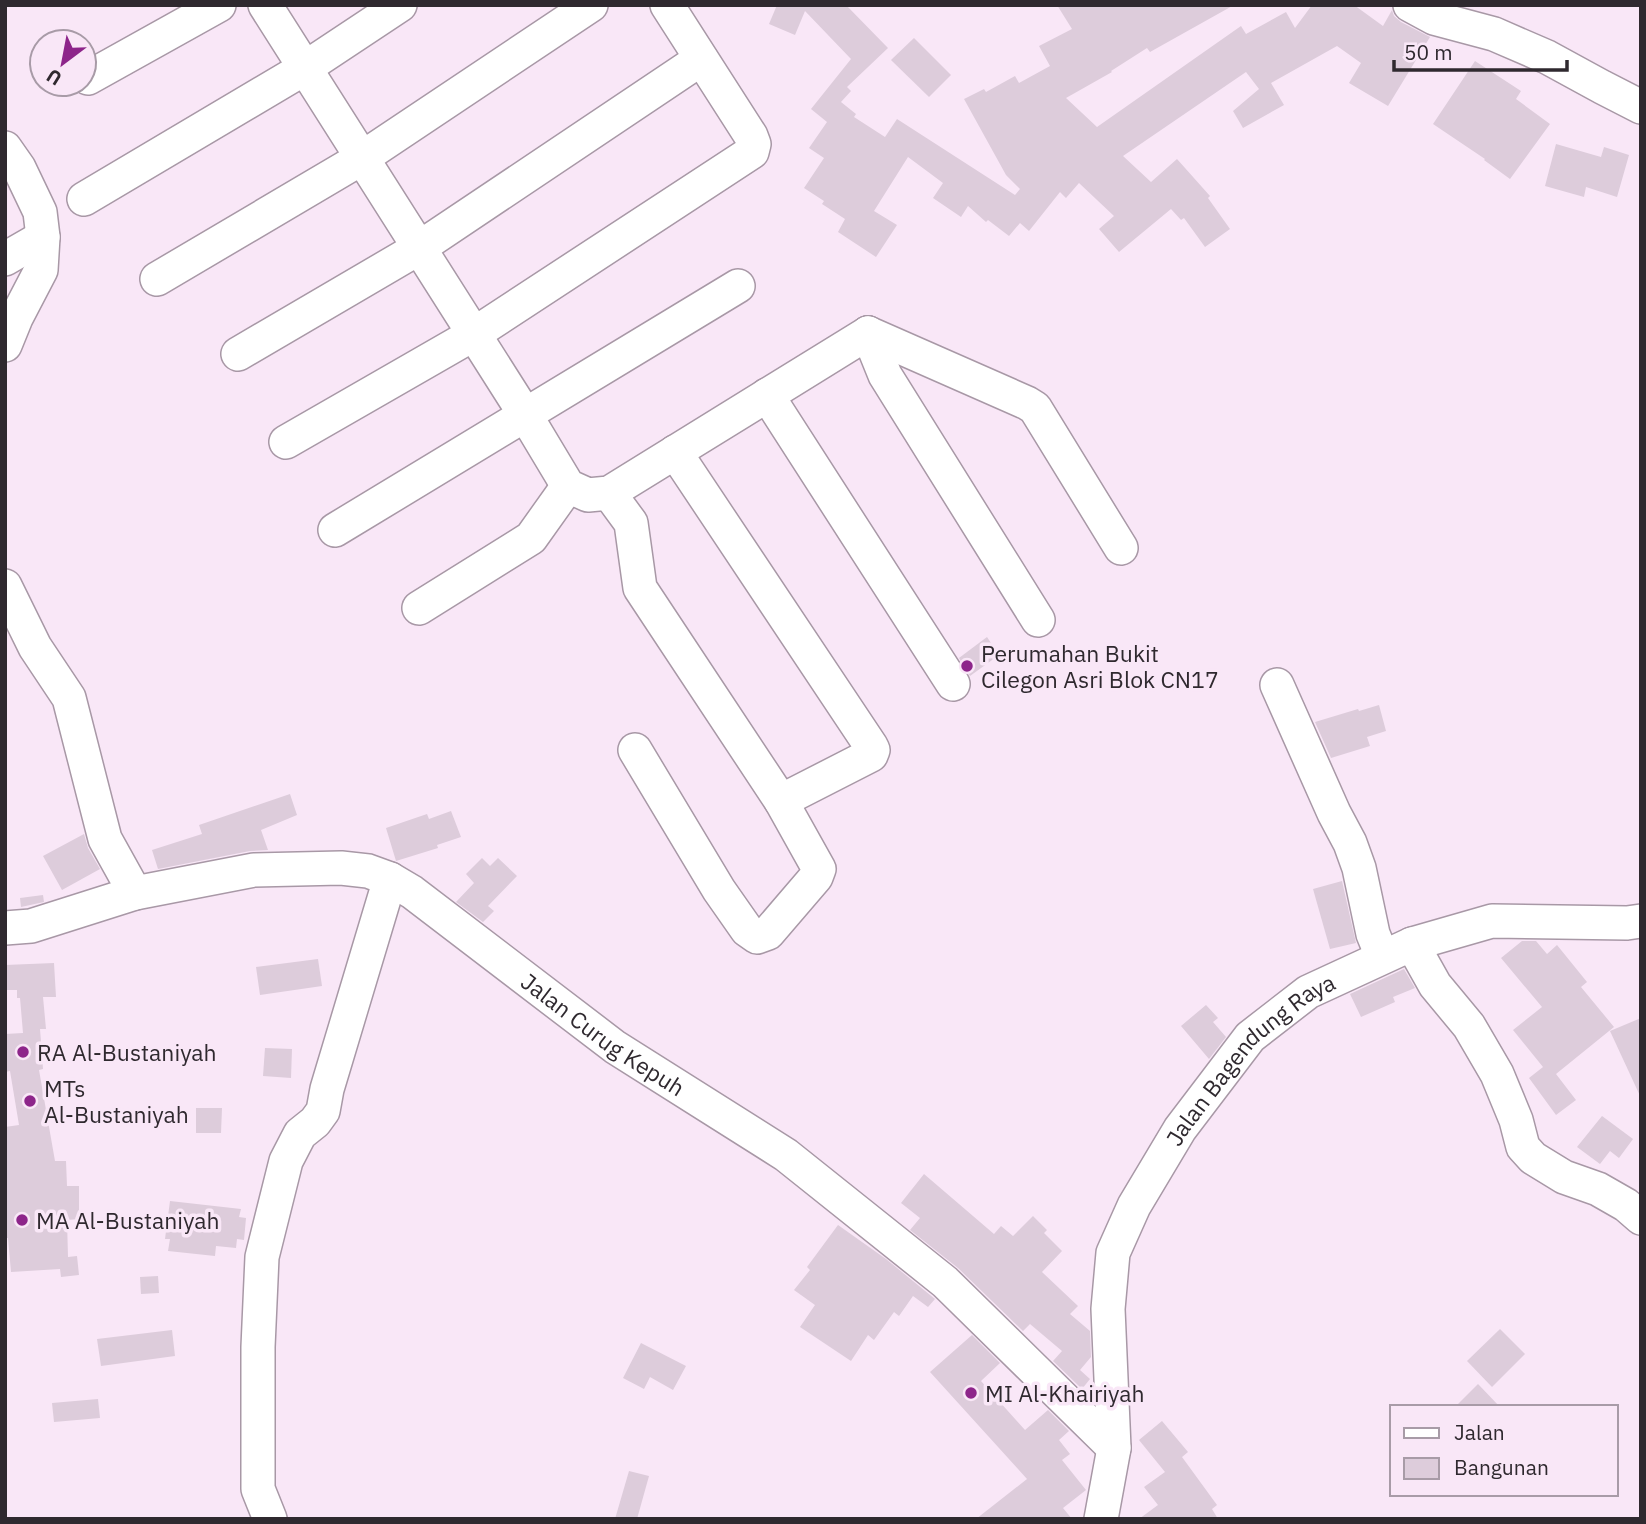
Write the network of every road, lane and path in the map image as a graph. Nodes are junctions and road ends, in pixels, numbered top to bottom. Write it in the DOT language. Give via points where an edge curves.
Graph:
graph roads {
  1 [pos="219,5"];
  2 [pos="265,5"];
  3 [pos="400,5"];
  4 [pos="591,5"];
  5 [pos="667,5"];
  6 [pos="1410,5"];
  7 [pos="701,60"];
  8 [pos="305,68"];
  9 [pos="98,72"];
  10 [pos="1641,107"];
  11 [pos="5,148"];
  12 [pos="362,158"];
  13 [pos="84,200"];
  14 [pos="43,237"];
  15 [pos="419,248"];
  16 [pos="5,259"];
  17 [pos="157,279"];
  18 [pos="738,286"];
  19 [pos="868,332"];
  20 [pos="474,334"];
  21 [pos="5,345"];
  22 [pos="238,354"];
  23 [pos="767,395"];
  24 [pos="526,416"];
  25 [pos="286,442"];
  26 [pos="675,452"];
  27 [pos="568,486"];
  28 [pos="609,493"];
  29 [pos="335,530"];
  30 [pos="1121,548"];
  31 [pos="5,586"];
  32 [pos="419,608"];
  33 [pos="1038,620"];
  34 [pos="953,684"];
  35 [pos="1277,685"];
  36 [pos="635,750"];
  37 [pos="781,801"];
  38 [pos="390,879"];
  39 [pos="135,893"];
  40 [pos="1641,921"];
  41 [pos="5,928"];
  42 [pos="1397,950"];
  43 [pos="1641,1218"];
  44 [pos="1114,1448"];
  45 [pos="270,1519"];
  46 [pos="1101,1519"];
  1 -- 9 [label="street"];
  2 -- 8 [label="street"];
  3 -- 8 [label="street"];
  4 -- 12 [label="street"];
  5 -- 7 [label="street"];
  6 -- 10 [label="street" via="1434,18 1505,38"];
  7 -- 15 [label="street"];
  7 -- 20 [label="street" via="751,136 752,152"];
  8 -- 12 [label="street"];
  8 -- 13 [label="street"];
  11 -- 14 [label="street" via="40,212"];
  12 -- 15 [label="street"];
  12 -- 17 [label="street"];
  14 -- 16 [label="street"];
  14 -- 21 [label="street" via="41,270"];
  15 -- 20 [label="street"];
  15 -- 22 [label="street"];
  18 -- 24 [label="street"];
  19 -- 23 [label="street"];
  19 -- 30 [label="street" via="1035,408"];
  19 -- 33 [label="street" via="885,375"];
  20 -- 24 [label="street"];
  20 -- 25 [label="street"];
  23 -- 26 [label="street"];
  23 -- 34 [label="street"];
  24 -- 27 [label="street"];
  24 -- 29 [label="street"];
  26 -- 28 [label="street"];
  26 -- 37 [label="street" via="873,750"];
  27 -- 28 [label="street" via="588,495"];
  27 -- 32 [label="street" via="531,538"];
  28 -- 37 [label="street" via="631,523 640,588"];
  31 -- 39 [label="street" via="35,648 69,698 105,839"];
  35 -- 42 [label="street" via="1350,843 1373,934"];
  36 -- 37 [label="street" via="719,890 757,937 768,933 819,869"];
  38 -- 39 [label="street, Jalan Curug Kepuh" via="341,868 254,870"];
  38 -- 44 [label="street, Jalan Curug Kepuh" via="615,1047 786,1155 945,1282"];
  38 -- 45 [label="street" via="323,1111 300,1134 286,1161 262,1257 258,1489"];
  39 -- 41 [label="street, Jalan Curug Kepuh" via="31,926"];
  40 -- 42 [label="street, Jalan Bagendung Raya" via="1492,921"];
  42 -- 43 [label="street" via="1435,985 1469,1026 1497,1074 1523,1147 1533,1158 1564,1177 1598,1189"];
  42 -- 44 [label="street, Jalan Bagendung Raya" via="1308,992 1250,1037 1180,1129 1134,1206 1113,1253 1108,1309"];
  44 -- 46 [label="street, Jalan Bagendung Raya"];
}
